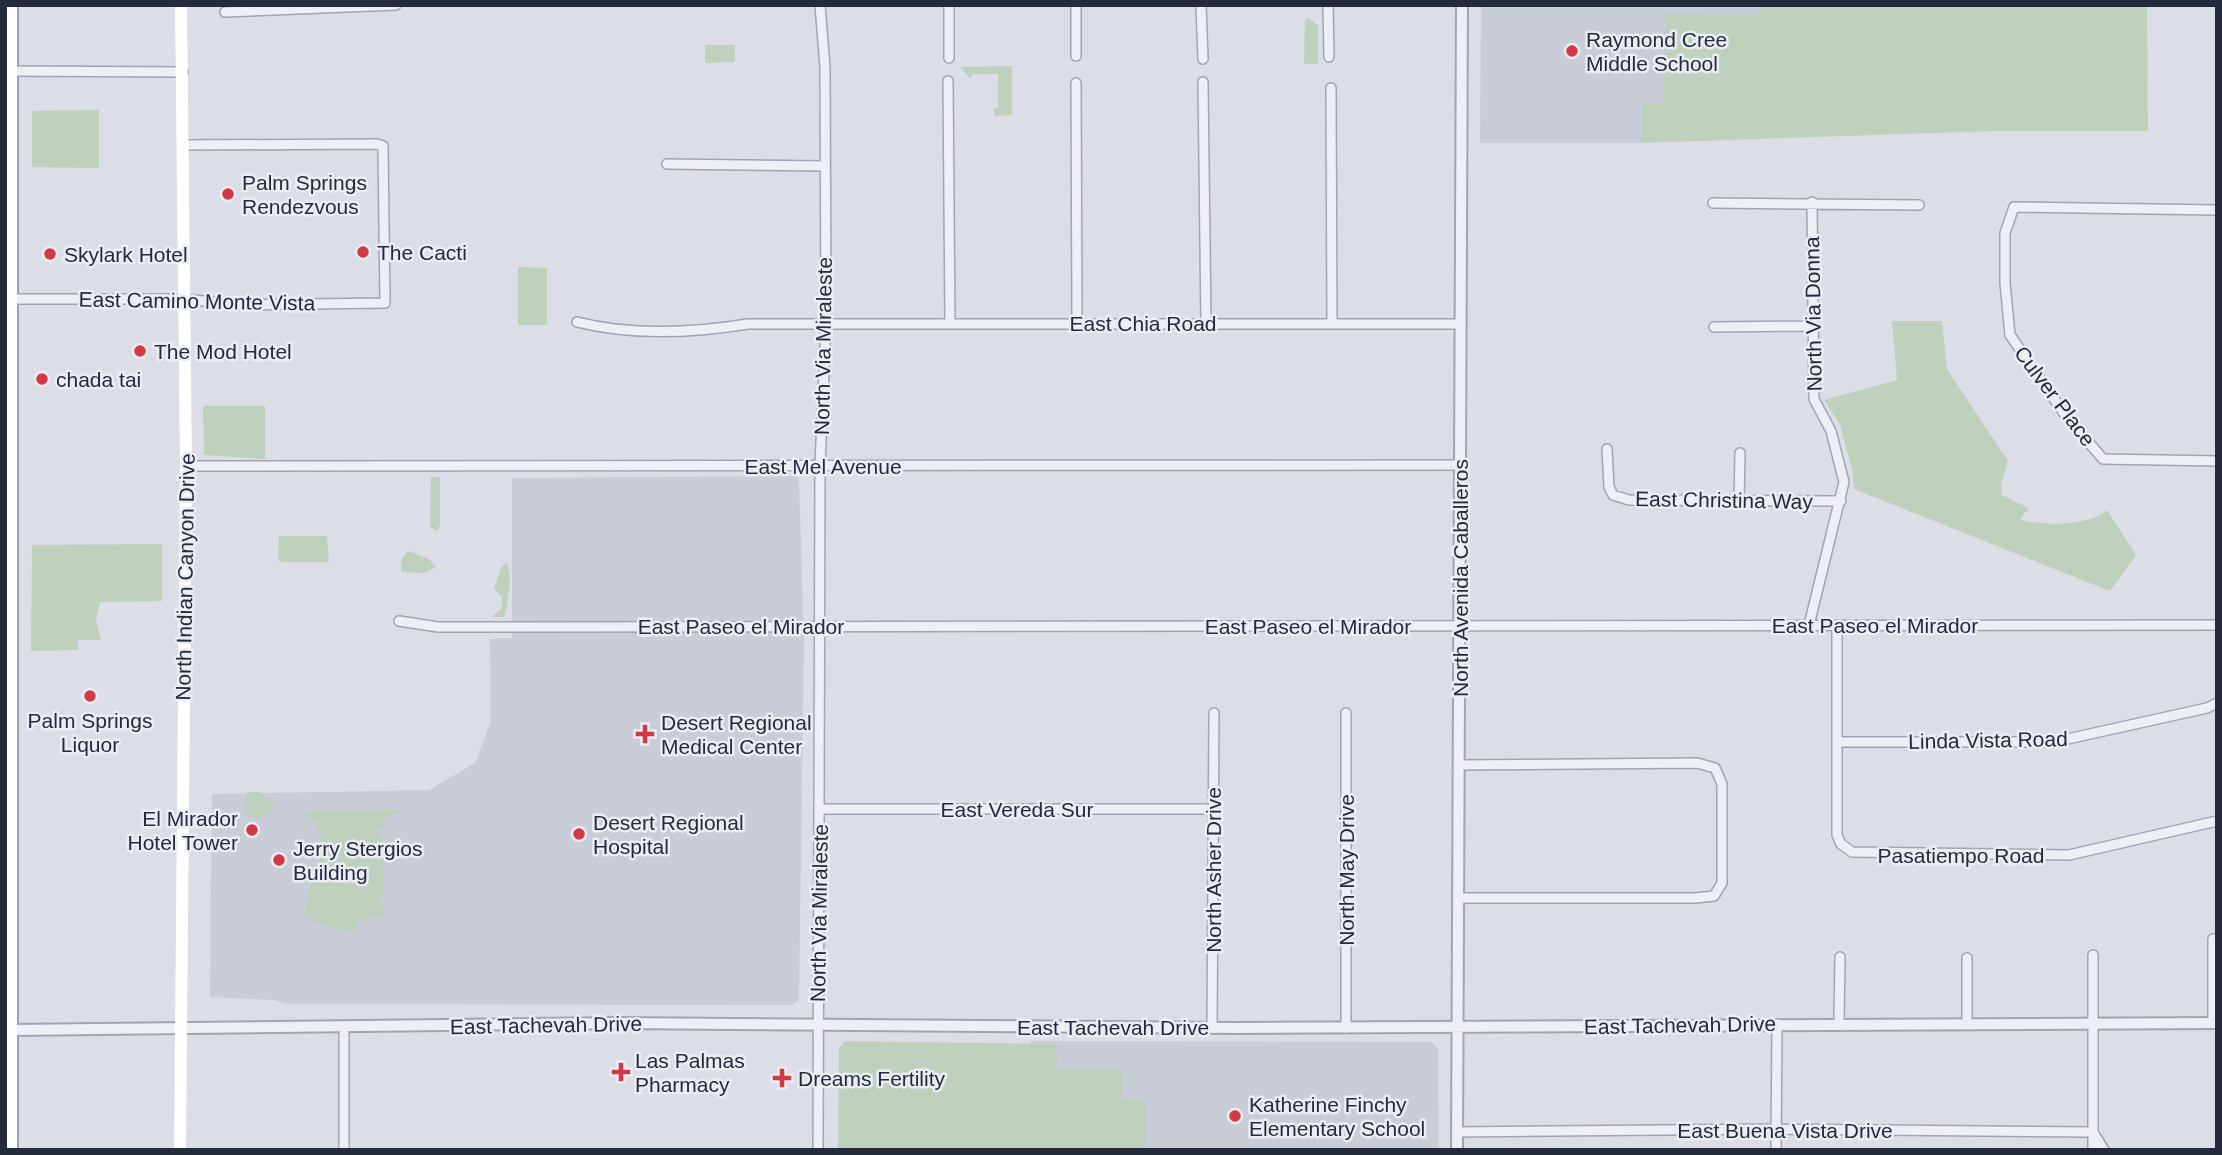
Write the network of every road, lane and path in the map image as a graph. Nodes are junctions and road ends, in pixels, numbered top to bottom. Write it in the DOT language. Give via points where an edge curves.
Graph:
graph roads {
  1 [pos="10,5"];
  2 [pos="181,5"];
  3 [pos="396,5"];
  4 [pos="820,5"];
  5 [pos="949,5"];
  6 [pos="1076,5"];
  7 [pos="1201,5"];
  8 [pos="1328,5"];
  9 [pos="1457,5"];
  10 [pos="1462,5"];
  11 [pos="225,12"];
  12 [pos="1076,56"];
  13 [pos="1329,57"];
  14 [pos="949,58"];
  15 [pos="1203,59"];
  16 [pos="8,71"];
  17 [pos="183,72"];
  18 [pos="948,81"];
  19 [pos="1203,82"];
  20 [pos="1076,83"];
  21 [pos="1331,88"];
  22 [pos="183,145"];
  23 [pos="667,164"];
  24 [pos="824,166"];
  25 [pos="1812,202"];
  26 [pos="1713,203"];
  27 [pos="1920,205"];
  28 [pos="2217,210"];
  29 [pos="10,299"];
  30 [pos="183,299"];
  31 [pos="578,322"];
  32 [pos="950,323"];
  33 [pos="1077,323"];
  34 [pos="826,324"];
  35 [pos="1206,324"];
  36 [pos="1332,324"];
  37 [pos="1461,324"];
  38 [pos="1814,326"];
  39 [pos="1714,327"];
  40 [pos="8,447"];
  41 [pos="1607,449"];
  42 [pos="1740,453"];
  43 [pos="2217,461"];
  44 [pos="1461,465"];
  45 [pos="186,466"];
  46 [pos="820,466"];
  47 [pos="1740,501"];
  48 [pos="1841,502"];
  49 [pos="8,572"];
  50 [pos="399,621"];
  51 [pos="1809,625"];
  52 [pos="1837,625"];
  53 [pos="2217,625"];
  54 [pos="821,626"];
  55 [pos="1460,626"];
  56 [pos="8,697"];
  57 [pos="2217,703"];
  58 [pos="1214,713"];
  59 [pos="1346,713"];
  60 [pos="1838,742"];
  61 [pos="1459,765"];
  62 [pos="820,809"];
  63 [pos="1213,809"];
  64 [pos="2217,821"];
  65 [pos="1458,898"];
  66 [pos="2213,939"];
  67 [pos="2094,956"];
  68 [pos="1840,957"];
  69 [pos="1966,958"];
  70 [pos="1839,1023"];
  71 [pos="1967,1023"];
  72 [pos="2094,1023"];
  73 [pos="2215,1023"];
  74 [pos="1777,1024"];
  75 [pos="817,1025"];
  76 [pos="1456,1027"];
  77 [pos="180,1028"];
  78 [pos="344,1028"];
  79 [pos="1212,1028"];
  80 [pos="1346,1028"];
  81 [pos="9,1030"];
  82 [pos="7,1080"];
  83 [pos="1776,1129"];
  84 [pos="1457,1132"];
  85 [pos="2093,1132"];
  86 [pos="10,1150"];
  87 [pos="180,1150"];
  88 [pos="344,1150"];
  89 [pos="818,1150"];
  90 [pos="1457,1150"];
  91 [pos="1776,1150"];
  92 [pos="2093,1150"];
  93 [pos="2104,1150"];
  1 -- 16 [label="main road"];
  2 -- 17 [label="main road, North Indian Canyon Drive"];
  3 -- 11 [label="street"];
  4 -- 24 [label="street, North Via Miraleste"];
  5 -- 14 [label="street"];
  6 -- 12 [label="street"];
  7 -- 15 [label="street"];
  8 -- 13 [label="street"];
  9 -- 10 [label="street"];
  10 -- 37 [label="street, North Avenida Caballeros"];
  16 -- 17 [label="street"];
  16 -- 29 [label="main road"];
  17 -- 22 [label="main road, North Indian Canyon Drive"];
  18 -- 32 [label="street"];
  19 -- 35 [label="street"];
  20 -- 33 [label="street"];
  21 -- 36 [label="street"];
  22 -- 30 [label="main road, North Indian Canyon Drive"];
  22 -- 30 [label="street, East Camino Monte Vista" via="383,146 385,303 244,305"];
  23 -- 24 [label="street"];
  24 -- 34 [label="street, North Via Miraleste"];
  25 -- 26 [label="street"];
  25 -- 27 [label="street"];
  25 -- 38 [label="street, North Via Donna"];
  28 -- 43 [label="street, Culver Place" via="2014,207 2005,233 2010,335 2066,416 2103,459"];
  29 -- 30 [label="street, East Camino Monte Vista"];
  29 -- 40 [label="main road"];
  30 -- 45 [label="main road, North Indian Canyon Drive"];
  31 -- 34 [label="street, East Chia Road" via="620,330 705,331 748,324"];
  32 -- 33 [label="street, East Chia Road"];
  32 -- 34 [label="street, East Chia Road"];
  33 -- 35 [label="street, East Chia Road"];
  34 -- 46 [label="street, North Via Miraleste"];
  35 -- 36 [label="street, East Chia Road"];
  36 -- 37 [label="street, East Chia Road"];
  37 -- 44 [label="street, North Avenida Caballeros"];
  38 -- 39 [label="street"];
  38 -- 48 [label="street, North Via Donna" via="1814,399 1831,431 1841,468"];
  40 -- 49 [label="main road"];
  41 -- 47 [label="street, East Christina Way" via="1613,495 1629,500"];
  42 -- 47 [label="street"];
  44 -- 46 [label="street, East Mel Avenue"];
  44 -- 55 [label="street, North Avenida Caballeros"];
  45 -- 46 [label="street, East Mel Avenue"];
  45 -- 77 [label="main road, North Indian Canyon Drive"];
  46 -- 54 [label="street, North Via Miraleste"];
  47 -- 48 [label="street, East Christina Way"];
  48 -- 51 [label="street, North Via Donna"];
  49 -- 56 [label="main road"];
  50 -- 54 [label="street, East Paseo el Mirador" via="438,627"];
  51 -- 52 [label="street, East Paseo el Mirador"];
  51 -- 55 [label="street, East Paseo el Mirador"];
  52 -- 53 [label="street, East Paseo el Mirador"];
  52 -- 60 [label="street, Pasatiempo Road"];
  54 -- 55 [label="street, East Paseo el Mirador"];
  54 -- 62 [label="street, North Via Miraleste"];
  55 -- 61 [label="street, North Avenida Caballeros"];
  56 -- 81 [label="main road"];
  57 -- 60 [label="street, Linda Vista Road" via="2054,742"];
  58 -- 63 [label="street, North Asher Drive"];
  59 -- 80 [label="street, North May Drive"];
  60 -- 64 [label="street, Pasatiempo Road" via="1836,835 1841,844 1863,855 2068,855"];
  61 -- 65 [label="street, North Avenida Caballeros"];
  61 -- 65 [label="street" via="1696,763 1716,768 1722,784 1722,883 1714,896 1695,898"];
  62 -- 63 [label="street, East Vereda Sur"];
  62 -- 75 [label="street, North Via Miraleste"];
  63 -- 79 [label="street, North Asher Drive"];
  65 -- 76 [label="street, North Avenida Caballeros"];
  66 -- 73 [label="street"];
  67 -- 72 [label="street"];
  68 -- 70 [label="street"];
  69 -- 71 [label="street"];
  70 -- 71 [label="street, East Tachevah Drive"];
  70 -- 74 [label="street, East Tachevah Drive"];
  71 -- 72 [label="street, East Tachevah Drive"];
  72 -- 73 [label="street, East Tachevah Drive"];
  72 -- 85 [label="street"];
  74 -- 76 [label="street, East Tachevah Drive"];
  74 -- 83 [label="street"];
  75 -- 78 [label="street, East Tachevah Drive" via="544,1023"];
  75 -- 79 [label="street, East Tachevah Drive"];
  75 -- 89 [label="street, North Via Miraleste"];
  76 -- 80 [label="street, East Tachevah Drive"];
  76 -- 84 [label="street, North Avenida Caballeros"];
  77 -- 78 [label="street, East Tachevah Drive"];
  77 -- 81 [label="street, East Tachevah Drive"];
  77 -- 87 [label="main road, North Indian Canyon Drive"];
  78 -- 88 [label="street"];
  79 -- 80 [label="street, East Tachevah Drive"];
  81 -- 82 [label="main road"];
  82 -- 86 [label="main road"];
  83 -- 84 [label="street, East Buena Vista Drive"];
  83 -- 85 [label="street, East Buena Vista Drive"];
  83 -- 91 [label="street"];
  84 -- 90 [label="street, North Avenida Caballeros"];
  85 -- 92 [label="street"];
  85 -- 93 [label="street"];
}
